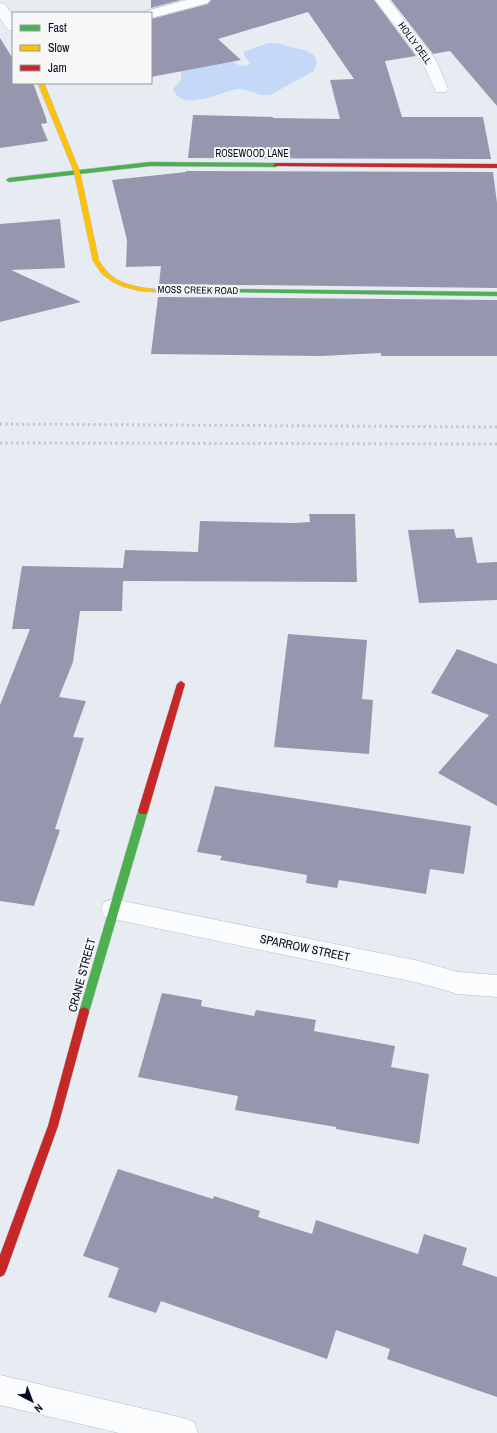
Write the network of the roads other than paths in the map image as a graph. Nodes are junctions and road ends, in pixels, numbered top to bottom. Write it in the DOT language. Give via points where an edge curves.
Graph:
graph roads {
  1 [pos="203,0"];
  2 [pos="382,0"];
  3 [pos="0,7"];
  4 [pos="152,14"];
  5 [pos="12,25"];
  6 [pos="41,84"];
  7 [pos="441,89"];
  8 [pos="497,166"];
  9 [pos="77,172"];
  10 [pos="9,180"];
  11 [pos="497,294"];
  12 [pos="181,684"];
  13 [pos="113,909"];
  14 [pos="497,986"];
  15 [pos="0,1271"];
  16 [pos="0,1390"];
  17 [pos="183,1433"];
  1 -- 4 [label="street"];
  2 -- 7 [label="street, HOLLY DELL" via="430,60"];
  3 -- 5 [label="street"];
  6 -- 9 [label="street, MOSS CREEK ROAD"];
  8 -- 9 [label="street, ROSEWOOD LANE" via="150,164"];
  9 -- 10 [label="street, ROSEWOOD LANE"];
  9 -- 11 [label="street, MOSS CREEK ROAD" via="96,260 103,273 117,283 135,289"];
  12 -- 13 [label="street, CRANE STREET"];
  13 -- 14 [label="street, SPARROW STREET" via="419,972 453,983 478,987"];
  13 -- 15 [label="street, CRANE STREET" via="53,1126"];
  16 -- 17 [label="street"];
}
